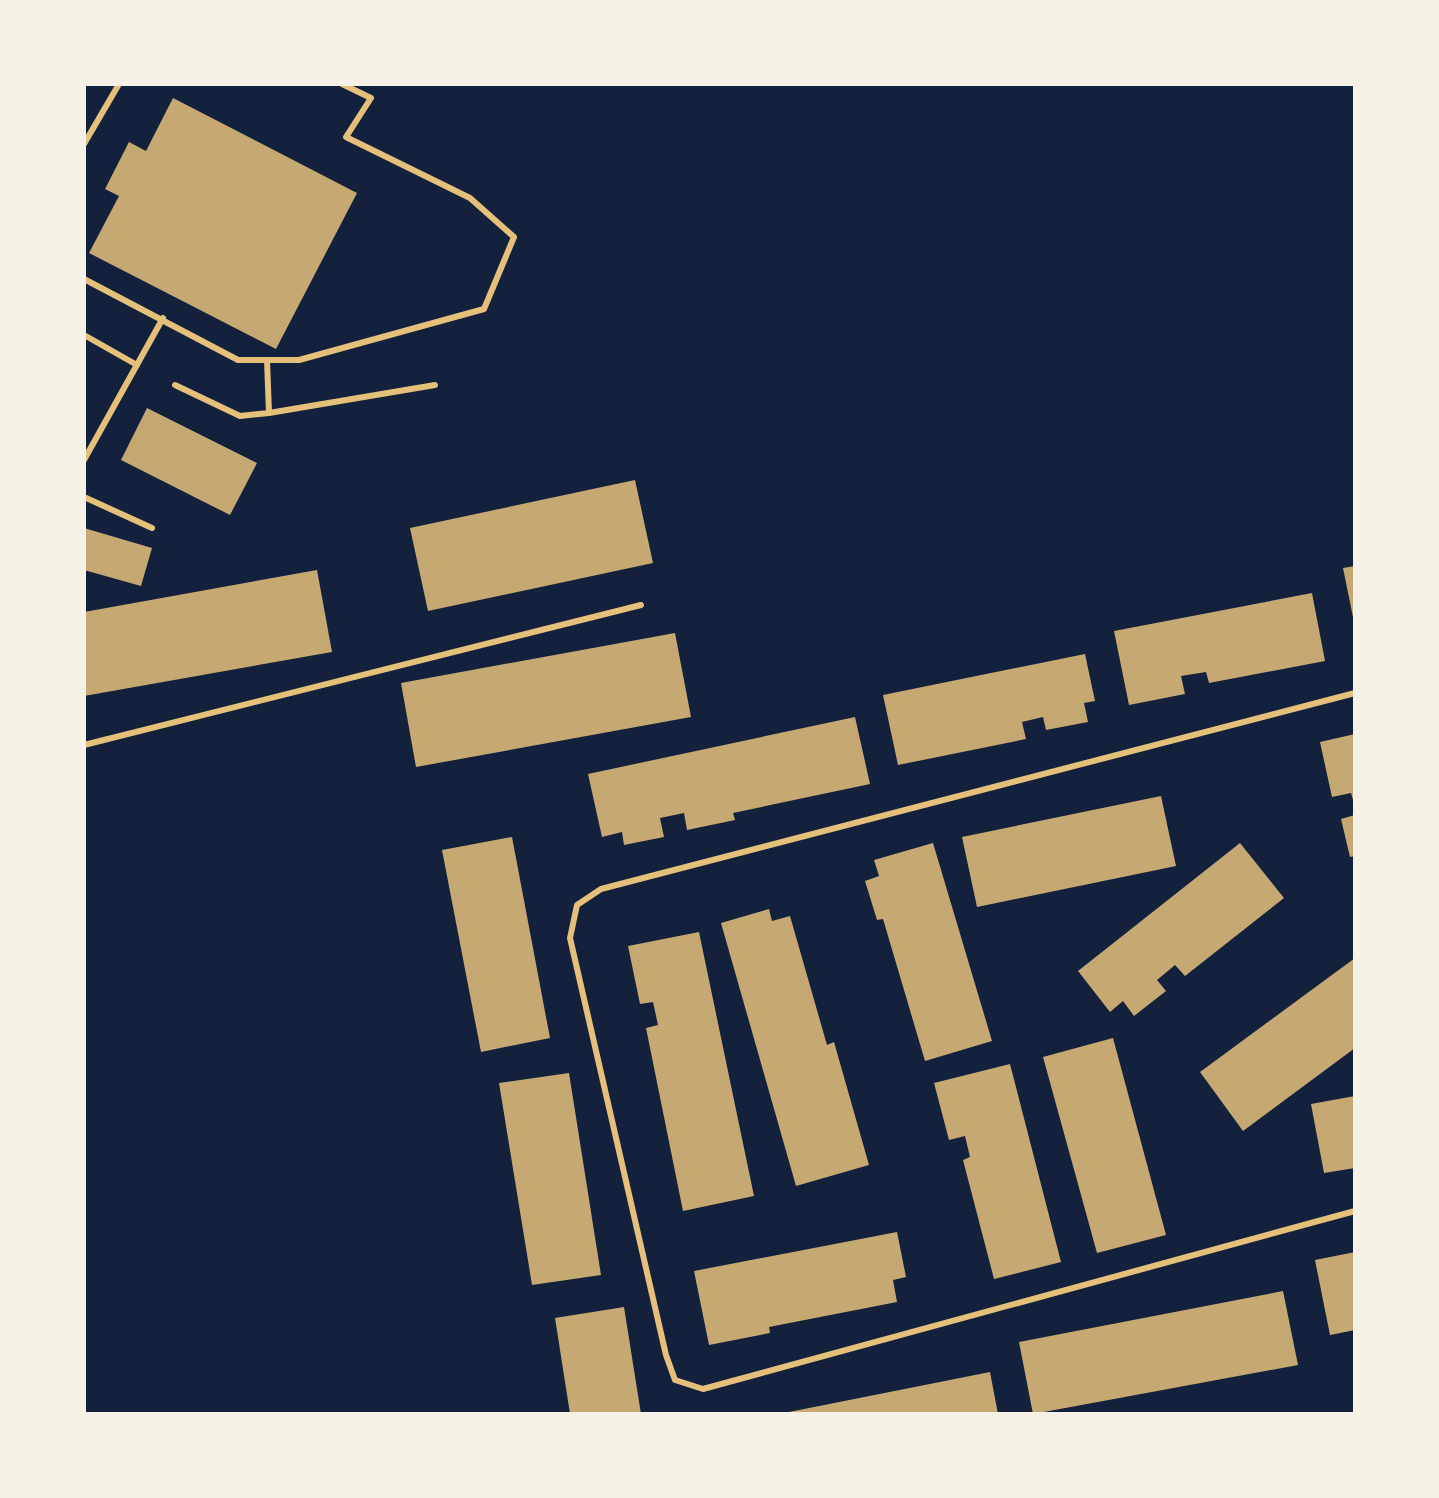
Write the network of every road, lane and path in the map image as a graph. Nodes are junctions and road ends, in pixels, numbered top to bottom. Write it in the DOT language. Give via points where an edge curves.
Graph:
graph roads {
  1 [pos="119,84"];
  2 [pos="342,84"];
  3 [pos="84,144"];
  4 [pos="84,279"];
  5 [pos="163,318"];
  6 [pos="84,335"];
  7 [pos="267,360"];
  8 [pos="137,365"];
  9 [pos="175,385"];
  10 [pos="435,385"];
  11 [pos="269,413"];
  12 [pos="84,460"];
  13 [pos="84,497"];
  14 [pos="152,528"];
  15 [pos="641,605"];
  16 [pos="1355,693"];
  17 [pos="84,745"];
  18 [pos="1355,1211"];
  1 -- 3 [label="lane"];
  2 -- 7 [label="lane" via="371,98 346,137 470,198 514,237 484,309 299,360"];
  4 -- 5 [label="lane"];
  5 -- 7 [label="lane" via="238,360"];
  5 -- 8 [label="lane"];
  6 -- 8 [label="lane"];
  7 -- 11 [label="lane"];
  8 -- 12 [label="lane"];
  9 -- 11 [label="lane" via="240,416"];
  10 -- 11 [label="lane"];
  13 -- 14 [label="lane"];
  15 -- 17 [label="lane"];
  16 -- 18 [label="lane" via="601,889 577,905 570,938 675,1380 703,1389"];
}
